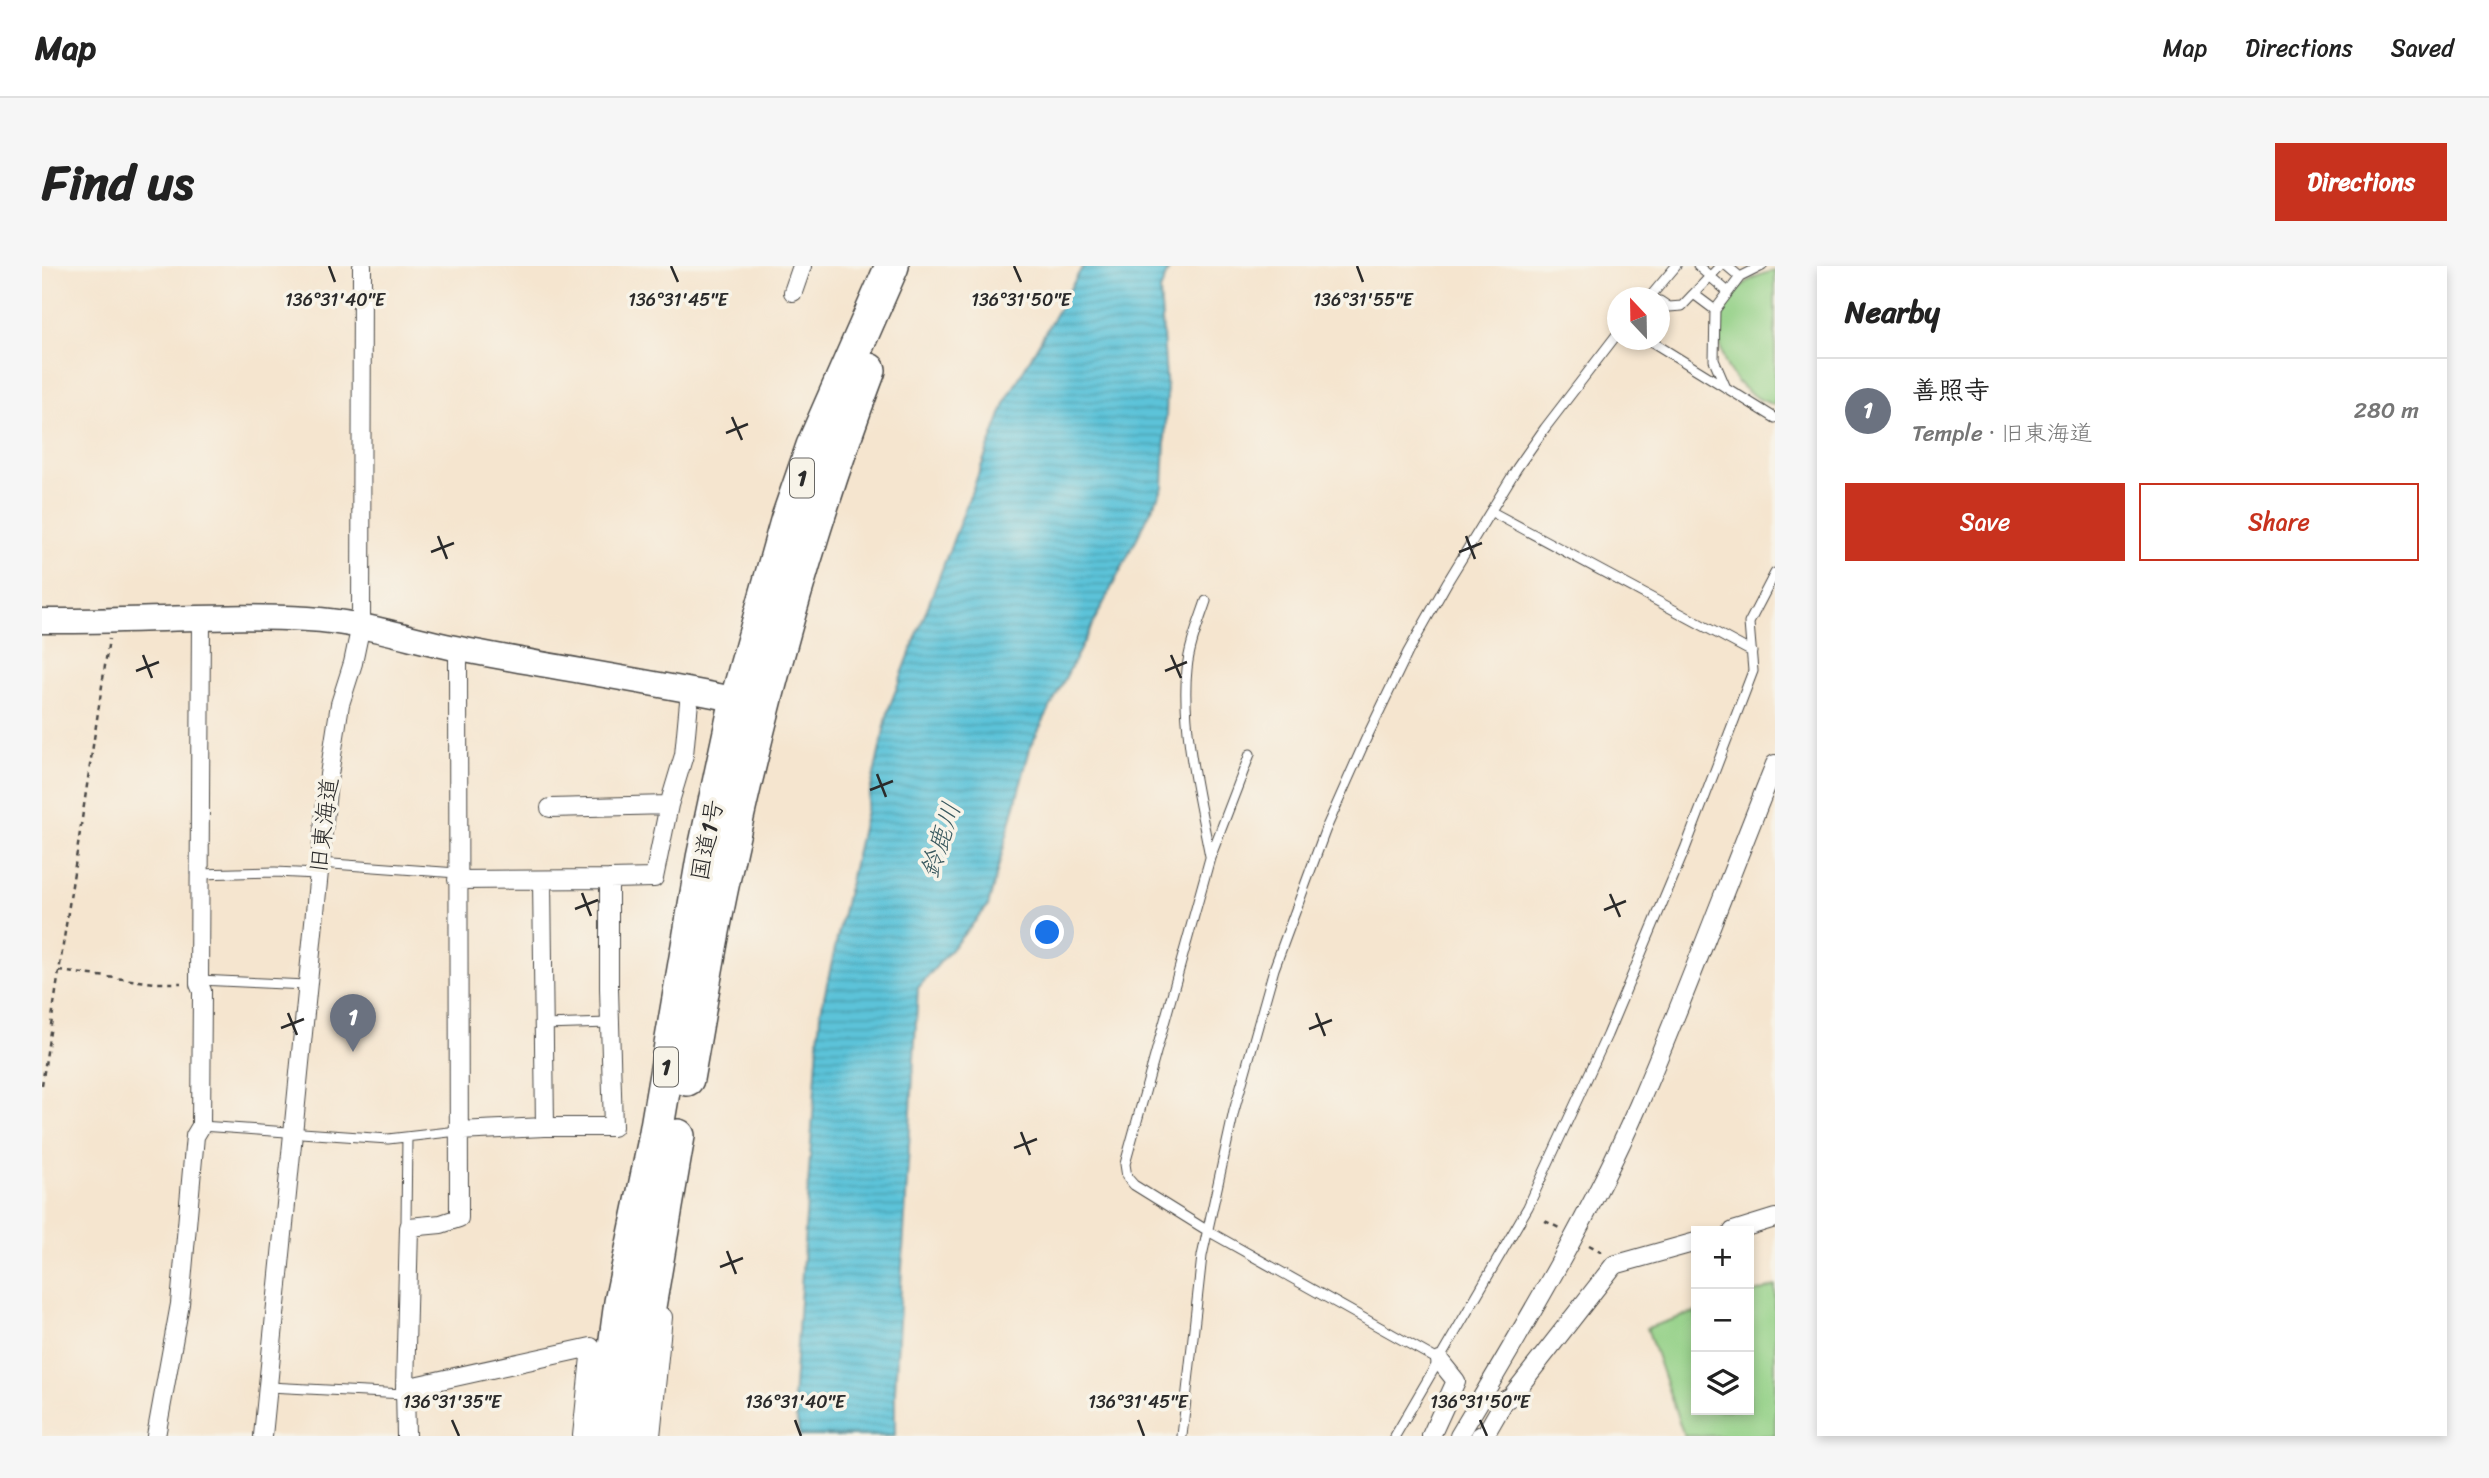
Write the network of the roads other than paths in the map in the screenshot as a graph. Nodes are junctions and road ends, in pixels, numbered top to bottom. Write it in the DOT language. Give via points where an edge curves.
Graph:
graph roads {
  1 [pos="362,266"];
  2 [pos="802,266"];
  3 [pos="892,266"];
  4 [pos="916,266"];
  5 [pos="1676,266"];
  6 [pos="1698,266"];
  7 [pos="1720,266"];
  8 [pos="1727,266"];
  9 [pos="1759,266"];
  10 [pos="1740,277"];
  11 [pos="1711,278"];
  12 [pos="1661,287"];
  13 [pos="793,292"];
  14 [pos="1728,292"];
  15 [pos="1695,295"];
  16 [pos="1670,307"];
  17 [pos="1715,310"];
  18 [pos="1607,347"];
  19 [pos="1664,350"];
  20 [pos="1726,390"];
  21 [pos="1775,418"];
  22 [pos="1492,512"];
  23 [pos="1775,573"];
  24 [pos="1206,601"];
  25 [pos="201,617"];
  26 [pos="361,620"];
  27 [pos="42,621"];
  28 [pos="458,649"];
  29 [pos="1752,652"];
  30 [pos="690,691"];
  31 [pos="750,702"];
  32 [pos="1250,754"];
  33 [pos="1775,764"];
  34 [pos="669,805"];
  35 [pos="550,808"];
  36 [pos="1210,858"];
  37 [pos="318,869"];
  38 [pos="200,874"];
  39 [pos="457,877"];
  40 [pos="609,879"];
  41 [pos="542,880"];
  42 [pos="199,982"];
  43 [pos="306,985"];
  44 [pos="609,1023"];
  45 [pos="544,1025"];
  46 [pos="201,1126"];
  47 [pos="545,1127"];
  48 [pos="679,1128"];
  49 [pos="458,1131"];
  50 [pos="292,1132"];
  51 [pos="407,1137"];
  52 [pos="1775,1218"];
  53 [pos="1749,1226"];
  54 [pos="409,1227"];
  55 [pos="1208,1231"];
  56 [pos="1691,1243"];
  57 [pos="1440,1361"];
  58 [pos="269,1387"];
  59 [pos="404,1391"];
  60 [pos="156,1436"];
  61 [pos="263,1436"];
  62 [pos="406,1436"];
  63 [pos="582,1436"];
  64 [pos="603,1436"];
  65 [pos="627,1436"];
  66 [pos="651,1436"];
  67 [pos="1182,1436"];
  68 [pos="1395,1436"];
  69 [pos="1431,1436"];
  70 [pos="1459,1436"];
  71 [pos="1480,1436"];
  1 -- 26 [label="street, 旧東海道"];
  2 -- 13 [label="street"];
  3 -- 31 [label="highway, 国道1号 / 1" via="813,446 787,521"];
  4 -- 31 [label="highway, 国道1号 / 1" via="874,355 791,605"];
  5 -- 12 [label="lane"];
  6 -- 11 [label="lane"];
  7 -- 11 [label="lane"];
  8 -- 10 [label="lane"];
  9 -- 10 [label="lane"];
  10 -- 14 [label="lane"];
  11 -- 14 [label="lane"];
  11 -- 15 [label="lane"];
  14 -- 17 [label="lane"];
  15 -- 16 [label="lane" via="1682,306"];
  15 -- 17 [label="lane"];
  17 -- 20 [label="lane" via="1714,360"];
  18 -- 22 [label="lane" via="1517,468"];
  19 -- 20 [label="lane"];
  20 -- 21 [label="lane"];
  22 -- 29 [label="lane"];
  22 -- 55 [label="lane" via="1408,652 1325,831 1257,1026"];
  23 -- 29 [label="lane" via="1749,623"];
  24 -- 36 [label="lane" via="1187,668 1193,768"];
  25 -- 26 [label="street"];
  25 -- 27 [label="street"];
  25 -- 38 [label="street"];
  26 -- 28 [label="street"];
  26 -- 37 [label="street, 旧東海道" via="340,704"];
  28 -- 30 [label="street"];
  28 -- 39 [label="street"];
  29 -- 57 [label="lane" via="1753,671 1607,1035 1528,1207"];
  30 -- 31 [label="street"];
  30 -- 34 [label="street" via="684,755"];
  31 -- 48 [label="highway, 国道1号 / 1"];
  31 -- 64 [label="highway, 国道1号 / 1" via="708,833 654,1144 621,1301"];
  32 -- 36 [label="lane"];
  33 -- 70 [label="street" via="1638,1106 1567,1246"];
  34 -- 35 [label="street"];
  34 -- 40 [label="street" via="654,878"];
  36 -- 55 [label="lane" via="1125,1164 1134,1185"];
  37 -- 38 [label="lane"];
  37 -- 39 [label="lane"];
  37 -- 43 [label="street, 旧東海道"];
  38 -- 42 [label="street"];
  39 -- 41 [label="street"];
  39 -- 49 [label="street"];
  40 -- 41 [label="street"];
  40 -- 44 [label="street"];
  41 -- 45 [label="street"];
  42 -- 43 [label="lane"];
  42 -- 46 [label="street"];
  43 -- 50 [label="street, 旧東海道"];
  44 -- 45 [label="lane"];
  44 -- 47 [label="street" via="612,1126"];
  45 -- 47 [label="street"];
  46 -- 50 [label="lane"];
  46 -- 60 [label="street" via="195,1136 180,1304"];
  47 -- 49 [label="street"];
  48 -- 65 [label="highway, 国道1号 / 1"];
  48 -- 66 [label="street"];
  49 -- 51 [label="lane"];
  49 -- 54 [label="street" via="459,1218"];
  50 -- 51 [label="lane"];
  50 -- 58 [label="street, 旧東海道"];
  51 -- 54 [label="lane"];
  52 -- 53 [label="street"];
  54 -- 59 [label="street"];
  55 -- 57 [label="lane"];
  55 -- 67 [label="lane"];
  56 -- 71 [label="street" via="1614,1265"];
  57 -- 68 [label="lane"];
  57 -- 69 [label="street" via="1456,1381"];
  58 -- 59 [label="lane"];
  58 -- 61 [label="street, 旧東海道"];
  59 -- 62 [label="street"];
  59 -- 63 [label="street" via="591,1347"];
}
